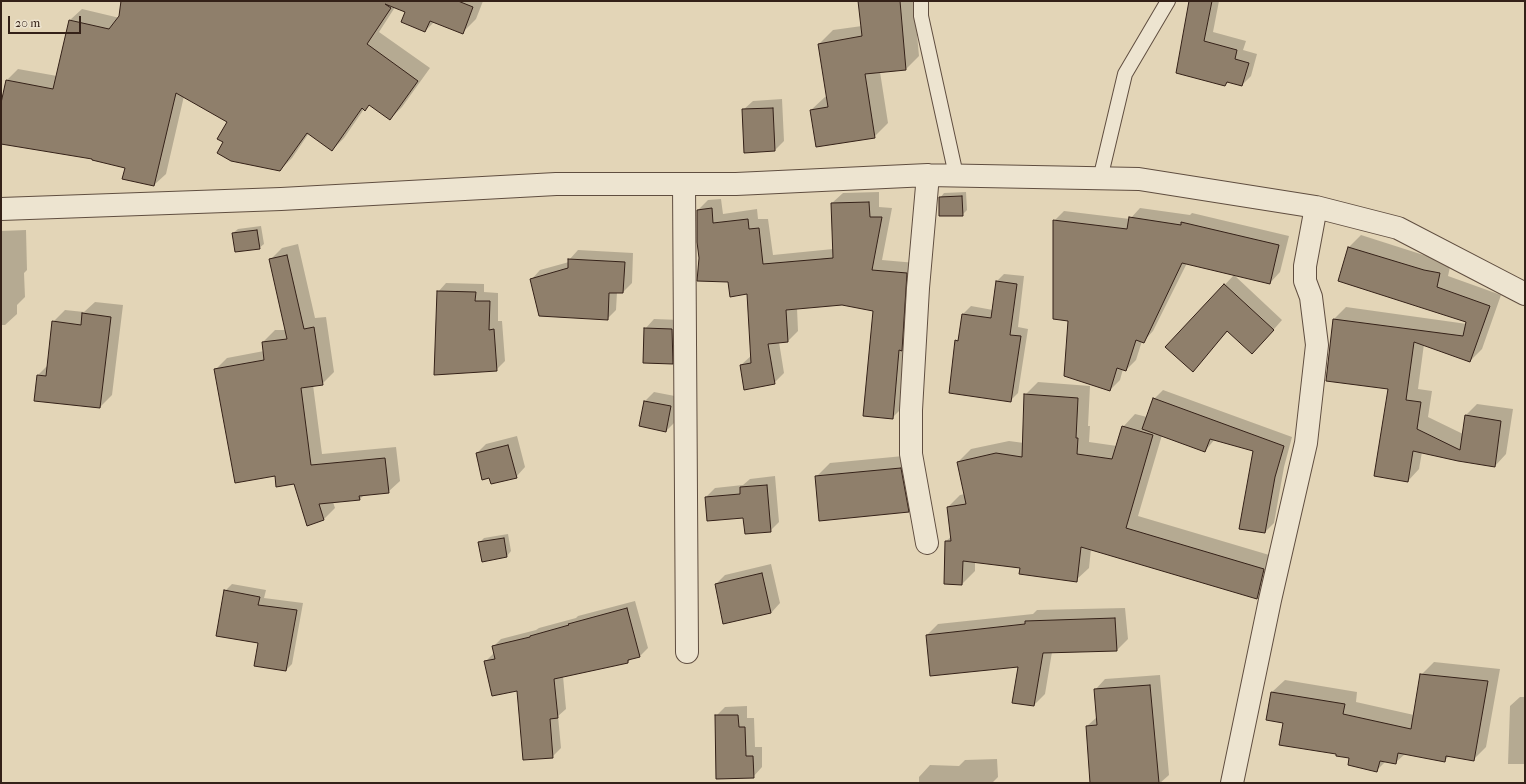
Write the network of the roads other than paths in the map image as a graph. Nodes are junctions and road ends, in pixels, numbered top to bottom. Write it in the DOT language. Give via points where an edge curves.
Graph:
graph roads {
  1 [pos="921,1"];
  2 [pos="1168,1"];
  3 [pos="928,175"];
  4 [pos="956,175"];
  5 [pos="1100,179"];
  6 [pos="684,184"];
  7 [pos="1316,207"];
  8 [pos="1,208"];
  9 [pos="1525,294"];
  10 [pos="926,543"];
  11 [pos="687,652"];
  12 [pos="1232,783"];
  1 -- 4 [label="lane" via="921,16"];
  2 -- 5 [label="lane" via="1125,74"];
  3 -- 4 [label="street"];
  3 -- 6 [label="street"];
  3 -- 10 [label="street" via="911,410 911,454"];
  4 -- 5 [label="street"];
  5 -- 7 [label="street" via="1139,179"];
  6 -- 8 [label="street" via="556,184 281,199"];
  6 -- 11 [label="street"];
  7 -- 9 [label="street" via="1398,228"];
  7 -- 12 [label="street" via="1305,266 1305,281 1311,297 1317,345 1306,443"];
}
